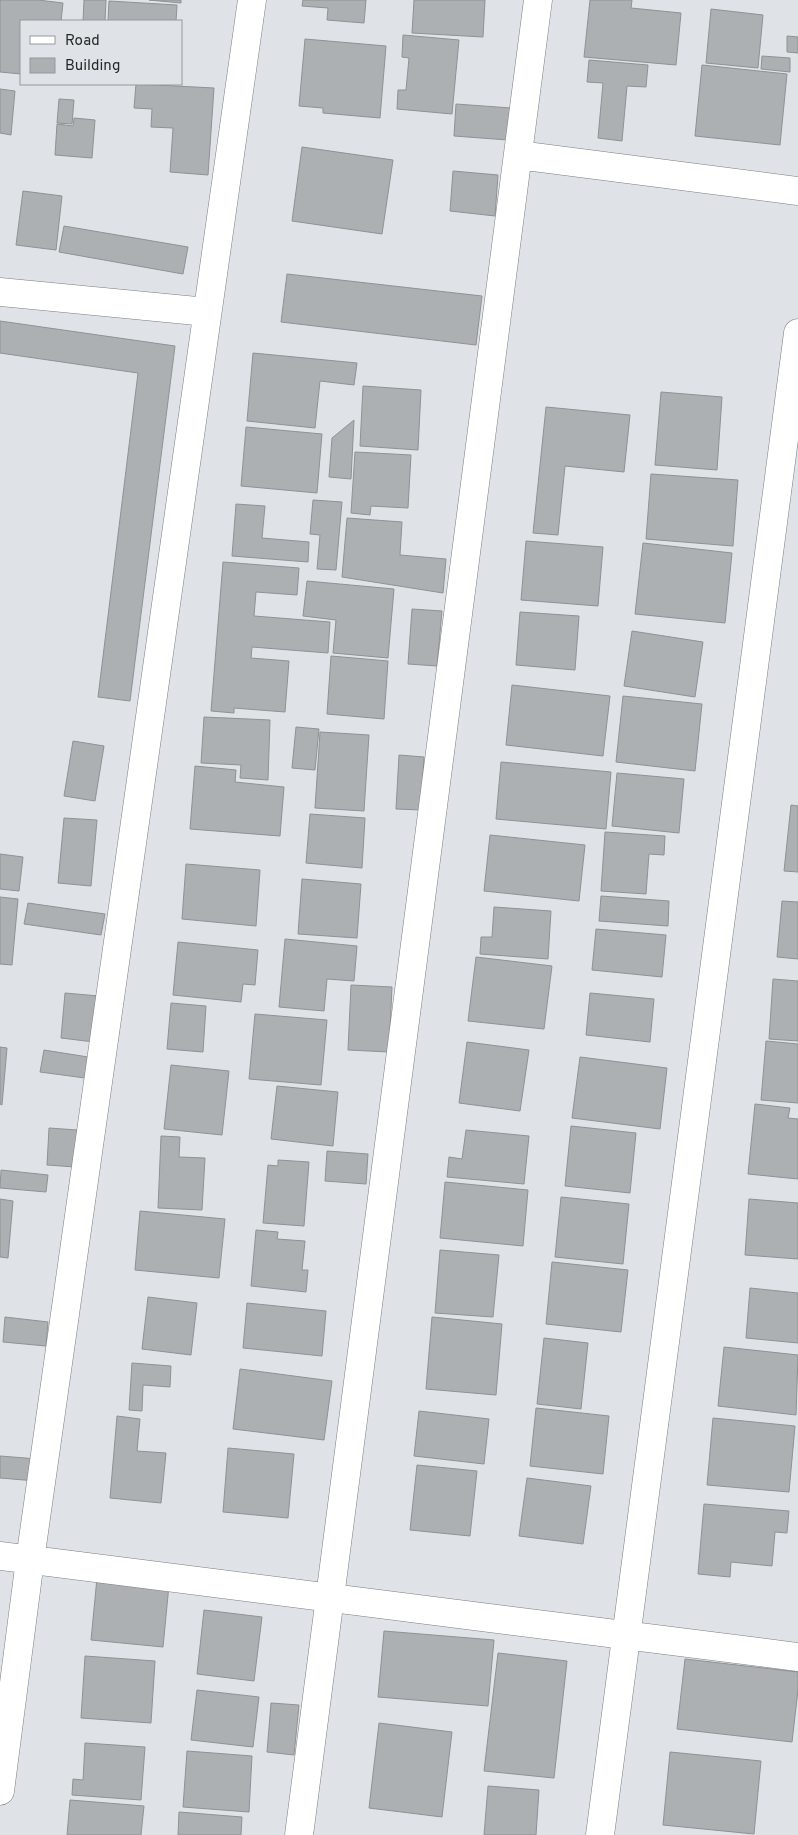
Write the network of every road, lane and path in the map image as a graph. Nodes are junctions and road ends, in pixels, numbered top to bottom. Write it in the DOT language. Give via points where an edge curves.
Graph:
graph roads {
  1 [pos="252,0"];
  2 [pos="538,0"];
  3 [pos="518,155"];
  4 [pos="798,191"];
  5 [pos="0,292"];
  6 [pos="207,312"];
  7 [pos="798,333"];
  8 [pos="0,1556"];
  9 [pos="30,1560"];
  10 [pos="331,1598"];
  11 [pos="626,1635"];
  12 [pos="798,1657"];
  13 [pos="0,1791"];
  14 [pos="299,1835"];
  15 [pos="600,1835"];
  1 -- 6 [label="street"];
  2 -- 3 [label="street"];
  3 -- 4 [label="street"];
  3 -- 10 [label="street"];
  5 -- 6 [label="street"];
  6 -- 9 [label="street"];
  7 -- 11 [label="street"];
  8 -- 9 [label="street"];
  9 -- 10 [label="street"];
  9 -- 13 [label="street"];
  10 -- 11 [label="street"];
  10 -- 14 [label="street"];
  11 -- 12 [label="street"];
  11 -- 15 [label="street"];
}
